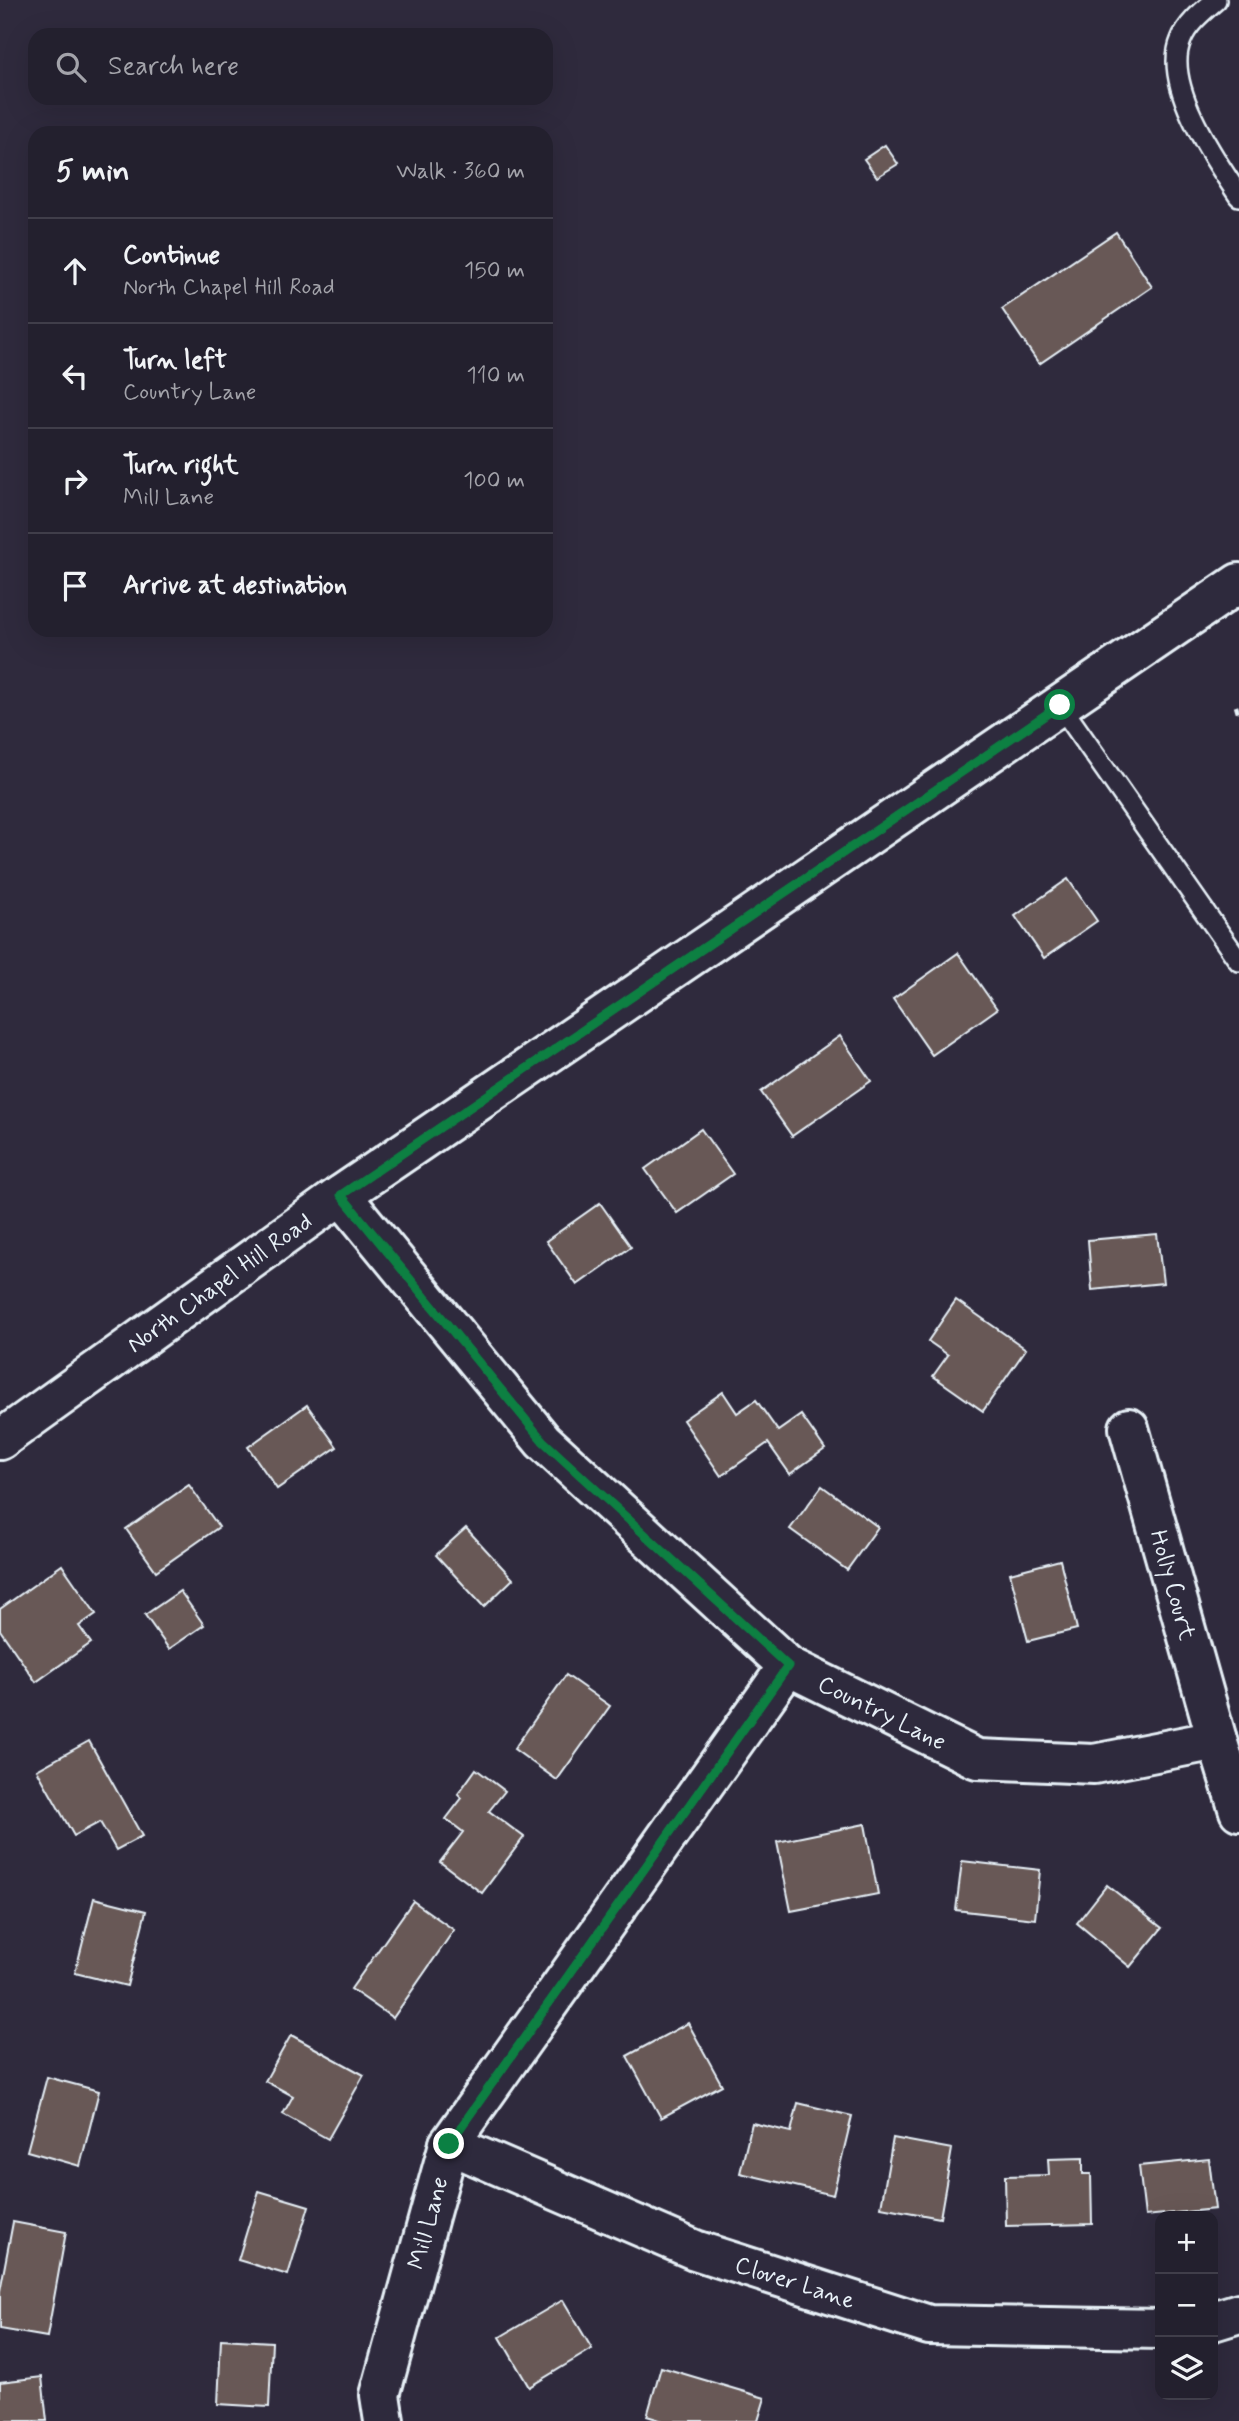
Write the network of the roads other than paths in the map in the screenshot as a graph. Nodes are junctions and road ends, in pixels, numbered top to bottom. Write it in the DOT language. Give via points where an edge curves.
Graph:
graph roads {
  1 [pos="1216,0"];
  2 [pos="1239,197"];
  3 [pos="1239,583"];
  4 [pos="1060,705"];
  5 [pos="1239,961"];
  6 [pos="341,1195"];
  7 [pos="1129,1428"];
  8 [pos="0,1440"];
  9 [pos="788,1666"];
  10 [pos="1217,1740"];
  11 [pos="1239,1811"];
  12 [pos="449,2144"];
  13 [pos="1239,2312"];
  14 [pos="1218,2319"];
  15 [pos="1155,2329"];
  16 [pos="384,2421"];
  1 -- 2 [label="lane" via="1180,40 1176,66 1186,103 1207,148"];
  3 -- 4 [label="street, North Chapel Hill Road"];
  4 -- 5 [label="lane"];
  4 -- 6 [label="street, North Chapel Hill Road"];
  6 -- 8 [label="street, North Chapel Hill Road"];
  6 -- 9 [label="street, Country Lane" via="543,1441"];
  7 -- 10 [label="street, Holly Court"];
  9 -- 10 [label="street, Country Lane" via="977,1759 1094,1764"];
  9 -- 12 [label="street, Mill Lane"];
  10 -- 11 [label="street"];
  12 -- 15 [label="street, Clover Lane" via="695,2250 929,2325"];
  12 -- 16 [label="street, Mill Lane" via="380,2395"];
  13 -- 14 [label="street"];
}
